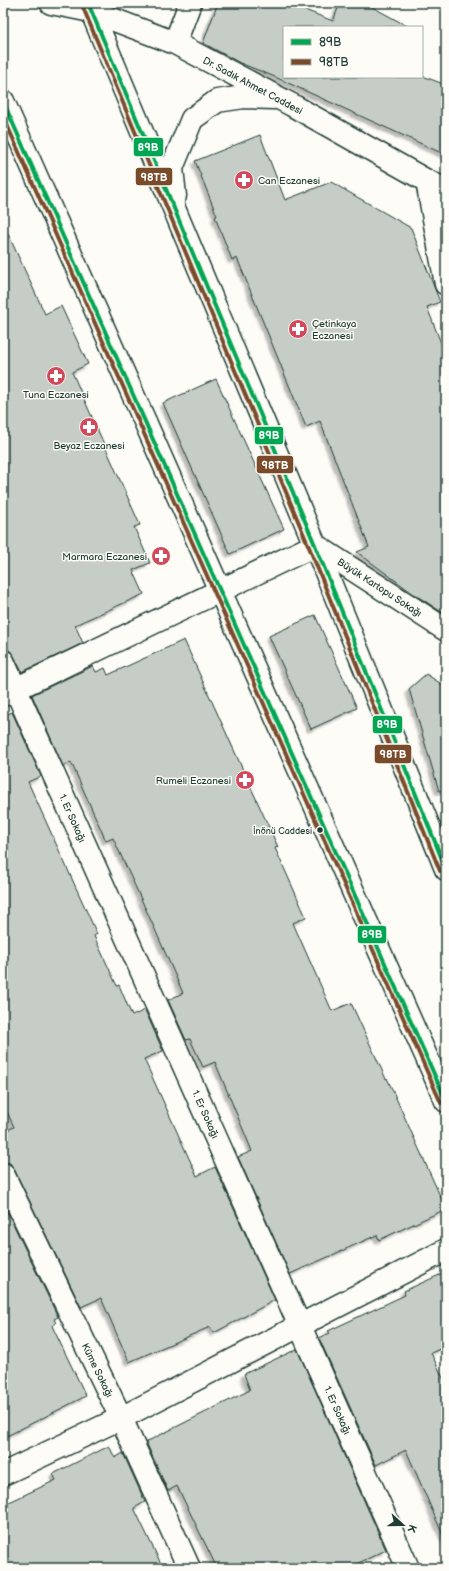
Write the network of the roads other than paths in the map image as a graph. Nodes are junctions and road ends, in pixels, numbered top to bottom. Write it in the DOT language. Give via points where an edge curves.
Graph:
graph roads {
  1 [pos="50,3"];
  2 [pos="190,3"];
  3 [pos="89,7"];
  4 [pos="175,43"];
  5 [pos="279,98"];
  6 [pos="3,101"];
  7 [pos="427,181"];
  8 [pos="446,190"];
  9 [pos="177,217"];
  10 [pos="446,284"];
  11 [pos="315,545"];
  12 [pos="220,590"];
  13 [pos="446,630"];
  14 [pos="3,661"];
  15 [pos="9,692"];
  16 [pos="446,869"];
  17 [pos="446,1101"];
  18 [pos="3,1174"];
  19 [pos="446,1250"];
  20 [pos="300,1325"];
  21 [pos="121,1418"];
  22 [pos="3,1474"];
  23 [pos="189,1568"];
  24 [pos="408,1568"];
  1 -- 3 [label="street, Dr. Sadık Ahmet Caddesi"];
  2 -- 4 [label="street"];
  3 -- 4 [label="street, Dr. Sadık Ahmet Caddesi"];
  3 -- 9 [label="street"];
  4 -- 5 [label="street, Dr. Sadık Ahmet Caddesi"];
  5 -- 7 [label="street, Dr. Sadık Ahmet Caddesi"];
  5 -- 9 [label="street" via="244,97 217,101 192,119 172,168"];
  6 -- 12 [label="street"];
  7 -- 8 [label="street, Dr. Sadık Ahmet Caddesi"];
  7 -- 10 [label="street"];
  9 -- 11 [label="street"];
  11 -- 12 [label="street"];
  11 -- 13 [label="street, Büyük Kartopu Sokağı"];
  11 -- 16 [label="street"];
  12 -- 15 [label="street"];
  12 -- 17 [label="street"];
  14 -- 15 [label="street, 1. Er Sokağı"];
  15 -- 20 [label="street, 1. Er Sokağı"];
  18 -- 21 [label="street, Küme Sokağı"];
  19 -- 20 [label="street"];
  20 -- 21 [label="street"];
  20 -- 24 [label="street, 1. Er Sokağı"];
  21 -- 22 [label="street"];
  21 -- 23 [label="street, Küme Sokağı"];
}
